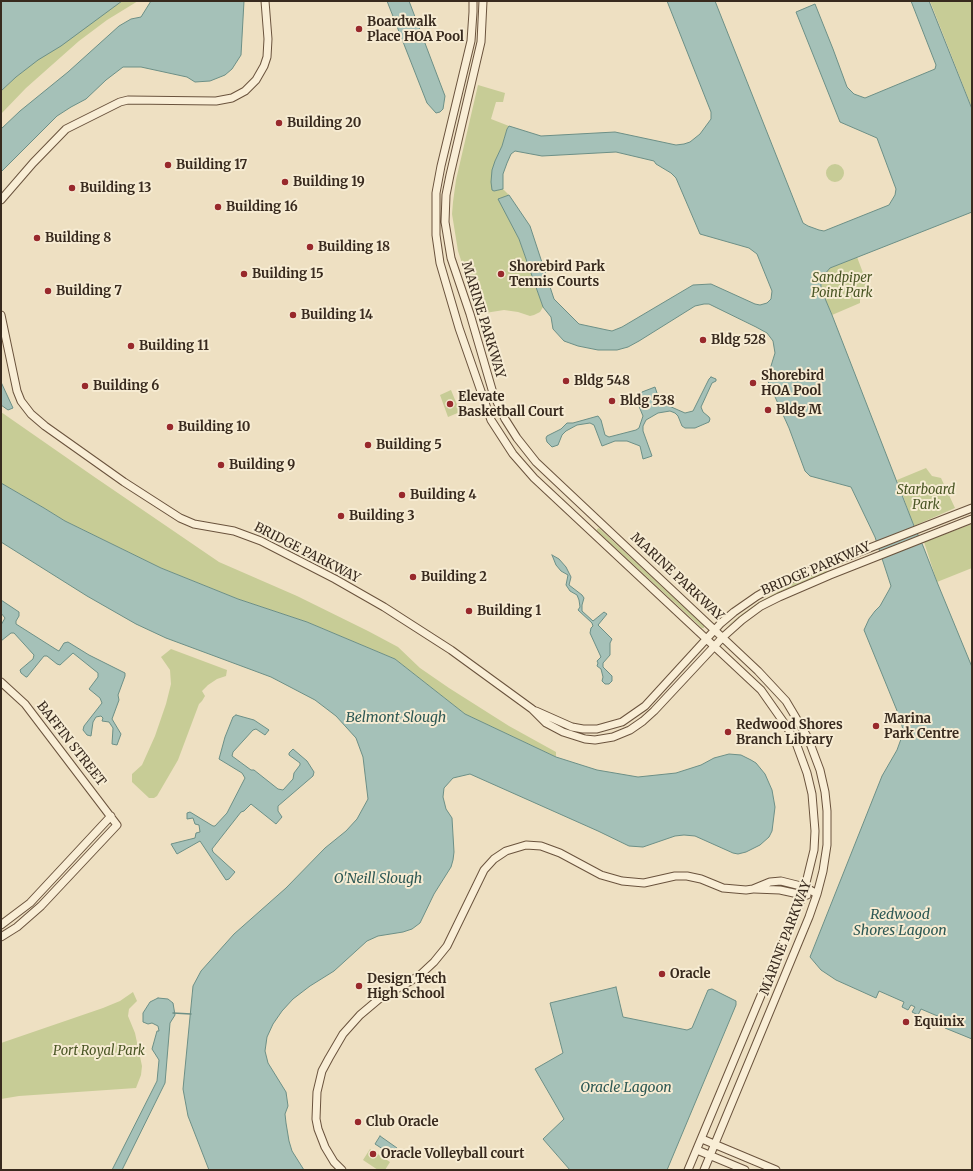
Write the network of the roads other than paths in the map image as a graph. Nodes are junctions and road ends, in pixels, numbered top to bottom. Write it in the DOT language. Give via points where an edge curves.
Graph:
graph roads {
  1 [pos="265,1"];
  2 [pos="473,1"];
  3 [pos="483,1"];
  4 [pos="1,200"];
  5 [pos="1,316"];
  6 [pos="970,509"];
  7 [pos="971,519"];
  8 [pos="715,630"];
  9 [pos="723,637"];
  10 [pos="706,639"];
  11 [pos="714,646"];
  12 [pos="1,682"];
  13 [pos="532,709"];
  14 [pos="111,816"];
  15 [pos="805,887"];
  16 [pos="754,889"];
  17 [pos="818,894"];
  18 [pos="803,895"];
  19 [pos="1,925"];
  20 [pos="1,937"];
  21 [pos="702,1139"];
  22 [pos="714,1144"];
  23 [pos="697,1150"];
  24 [pos="710,1155"];
  25 [pos="342,1170"];
  26 [pos="688,1170"];
  27 [pos="704,1170"];
  28 [pos="745,1170"];
  29 [pos="776,1170"];
  1 -- 4 [label="street" via="268,43 266,61 256,80 245,91 232,98 216,101 120,102 66,129"];
  2 -- 10 [label="street, MARINE PARKWAY" via="471,42 436,193 436,223 440,263 459,328 491,420 516,459 528,472"];
  3 -- 8 [label="street, MARINE PARKWAY" via="479,51 448,181 445,222 451,258 493,393 513,433 536,462"];
  5 -- 13 [label="street, BRIDGE PARKWAY" via="17,391 31,414 45,426 119,479 180,518 194,524 234,531 261,541 384,607 451,650"];
  6 -- 8 [label="street, BRIDGE PARKWAY" via="778,584 734,612"];
  7 -- 9 [label="street, BRIDGE PARKWAY" via="779,597 761,606"];
  8 -- 9 [label="street, MARINE PARKWAY"];
  8 -- 10 [label="street, BRIDGE PARKWAY"];
  9 -- 11 [label="street, BRIDGE PARKWAY"];
  9 -- 17 [label="street, MARINE PARKWAY" via="786,702 814,751 825,792 828,831"];
  10 -- 11 [label="street, MARINE PARKWAY"];
  10 -- 13 [label="street, BRIDGE PARKWAY" via="645,706 622,722 597,729 583,729 572,727"];
  11 -- 13 [label="street, BRIDGE PARKWAY" via="654,711 630,730 613,737 595,740 576,737 551,726"];
  11 -- 15 [label="street, MARINE PARKWAY" via="767,698 792,735 801,755 812,794 815,831 814,850"];
  12 -- 14 [label="street, BAFFIN STREET" via="25,704"];
  14 -- 19 [label="street" via="30,903"];
  14 -- 20 [label="street, BAFFIN STREET" via="117,825 41,906"];
  15 -- 16 [label="street" via="781,881 770,882"];
  15 -- 17 [label="street"];
  15 -- 18 [label="street, MARINE PARKWAY"];
  16 -- 18 [label="street" via="780,890"];
  16 -- 25 [label="street" via="723,888 687,876 644,883 622,881 601,875 541,846 526,845 500,855 484,870 447,946 434,962 418,976 379,999 360,1015 343,1034 322,1071 317,1092 318,1129 325,1147"];
  17 -- 18 [label="street"];
  17 -- 22 [label="street, MARINE PARKWAY"];
  18 -- 21 [label="street, MARINE PARKWAY"];
  21 -- 22 [label="street"];
  21 -- 23 [label="street, MARINE PARKWAY"];
  22 -- 24 [label="street, MARINE PARKWAY"];
  22 -- 29 [label="street"];
  23 -- 24 [label="street"];
  23 -- 26 [label="street, MARINE PARKWAY"];
  24 -- 27 [label="street, MARINE PARKWAY"];
  24 -- 28 [label="street"];
}
